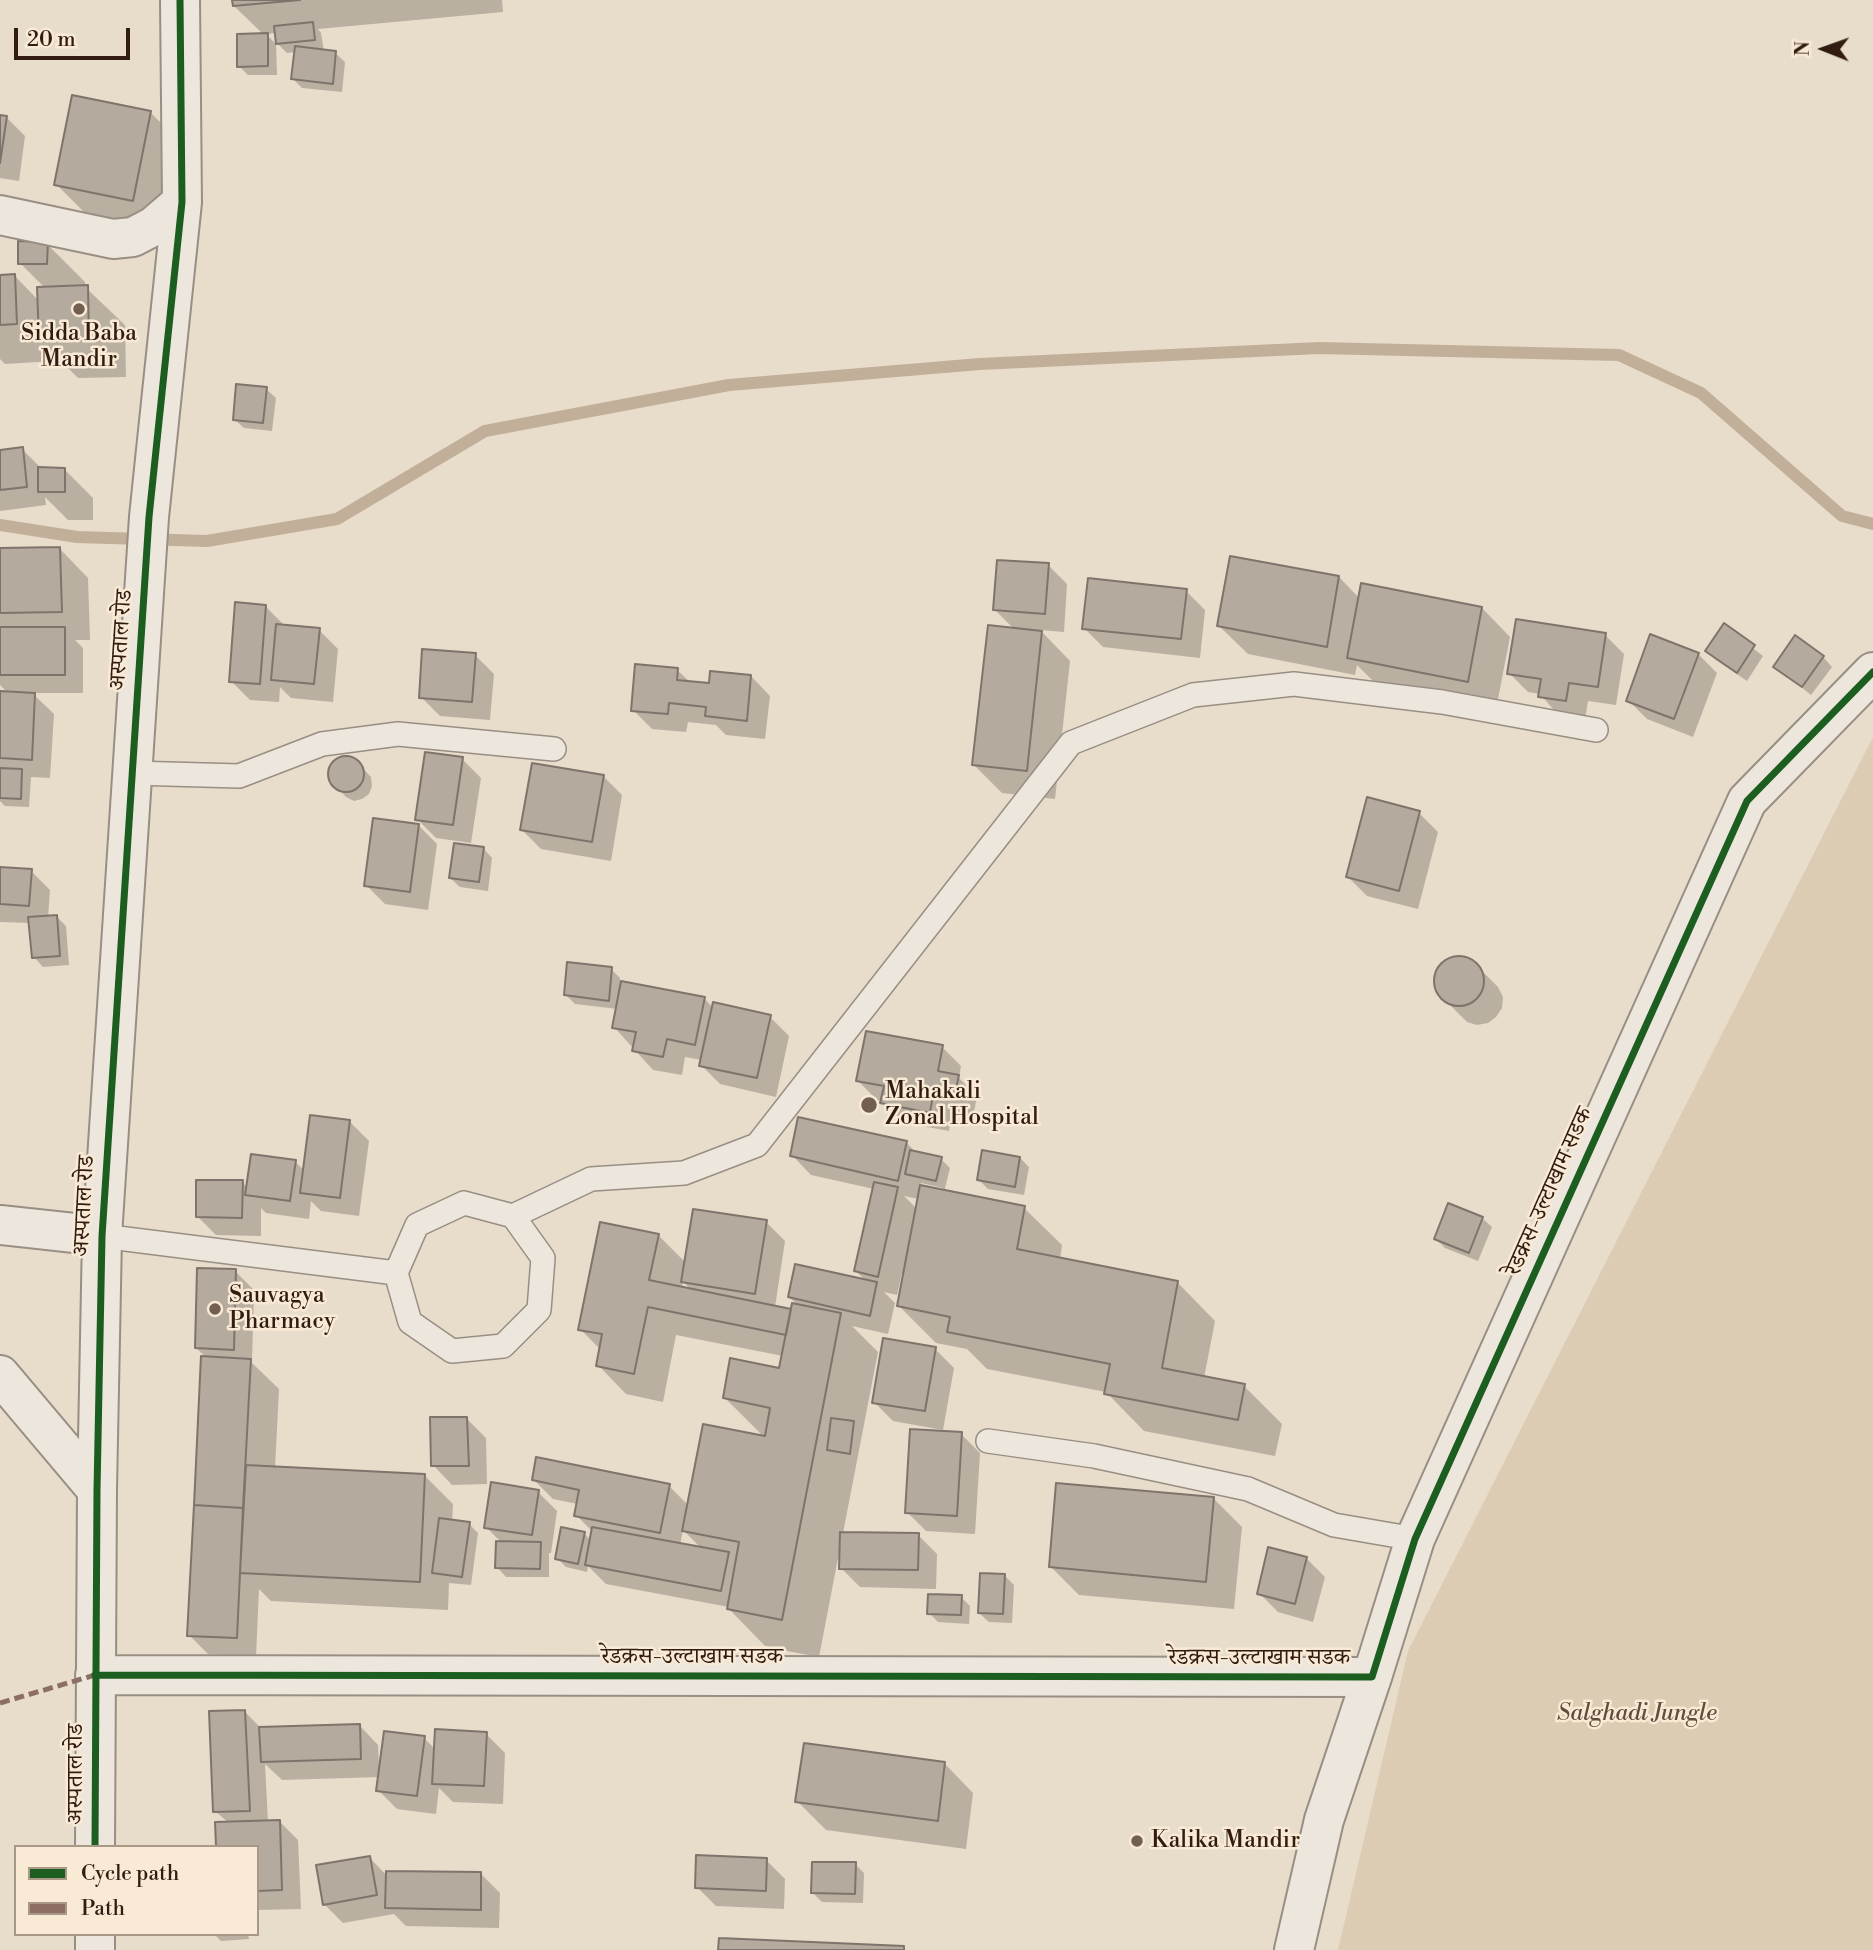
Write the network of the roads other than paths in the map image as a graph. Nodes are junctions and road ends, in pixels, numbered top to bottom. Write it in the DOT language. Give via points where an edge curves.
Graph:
graph roads {
  1 [pos="180,0"];
  2 [pos="182,202"];
  3 [pos="0,215"];
  4 [pos="1873,672"];
  5 [pos="1595,730"];
  6 [pos="554,749"];
  7 [pos="132,773"];
  8 [pos="513,1216"];
  9 [pos="0,1226"];
  10 [pos="102,1236"];
  11 [pos="396,1273"];
  12 [pos="0,1375"];
  13 [pos="988,1441"];
  14 [pos="97,1490"];
  15 [pos="1415,1539"];
  16 [pos="95,1675"];
  17 [pos="1372,1677"];
  18 [pos="95,1845"];
  19 [pos="1294,1950"];
  1 -- 2 [label="street, अस्पताल रोड"];
  2 -- 3 [label="street" via="154,226 133,237 113,239"];
  2 -- 7 [label="street, अस्पताल रोड" via="149,517"];
  4 -- 15 [label="street, रेडक्रस-उल्टाखाम सडक" via="1747,802"];
  5 -- 8 [label="lane" via="1442,702 1294,684 1193,695 1071,743 757,1145 684,1173 591,1179"];
  6 -- 7 [label="lane" via="398,734 322,744 239,776"];
  7 -- 10 [label="street, अस्पताल रोड"];
  8 -- 11 [label="lane" via="464,1203 417,1225"];
  8 -- 11 [label="lane" via="543,1258 539,1310 503,1346 452,1351 441,1344 410,1322"];
  9 -- 10 [label="street"];
  10 -- 11 [label="lane"];
  10 -- 14 [label="street, अस्पताल रोड"];
  12 -- 14 [label="street"];
  13 -- 15 [label="lane" via="1094,1456 1248,1489 1334,1525"];
  14 -- 16 [label="street, अस्पताल रोड"];
  15 -- 17 [label="street, रेडक्रस-उल्टाखाम सडक"];
  16 -- 17 [label="street, रेडक्रस-उल्टाखाम सडक"];
  16 -- 18 [label="street, अस्पताल रोड"];
  17 -- 19 [label="street" via="1324,1820"];
}
